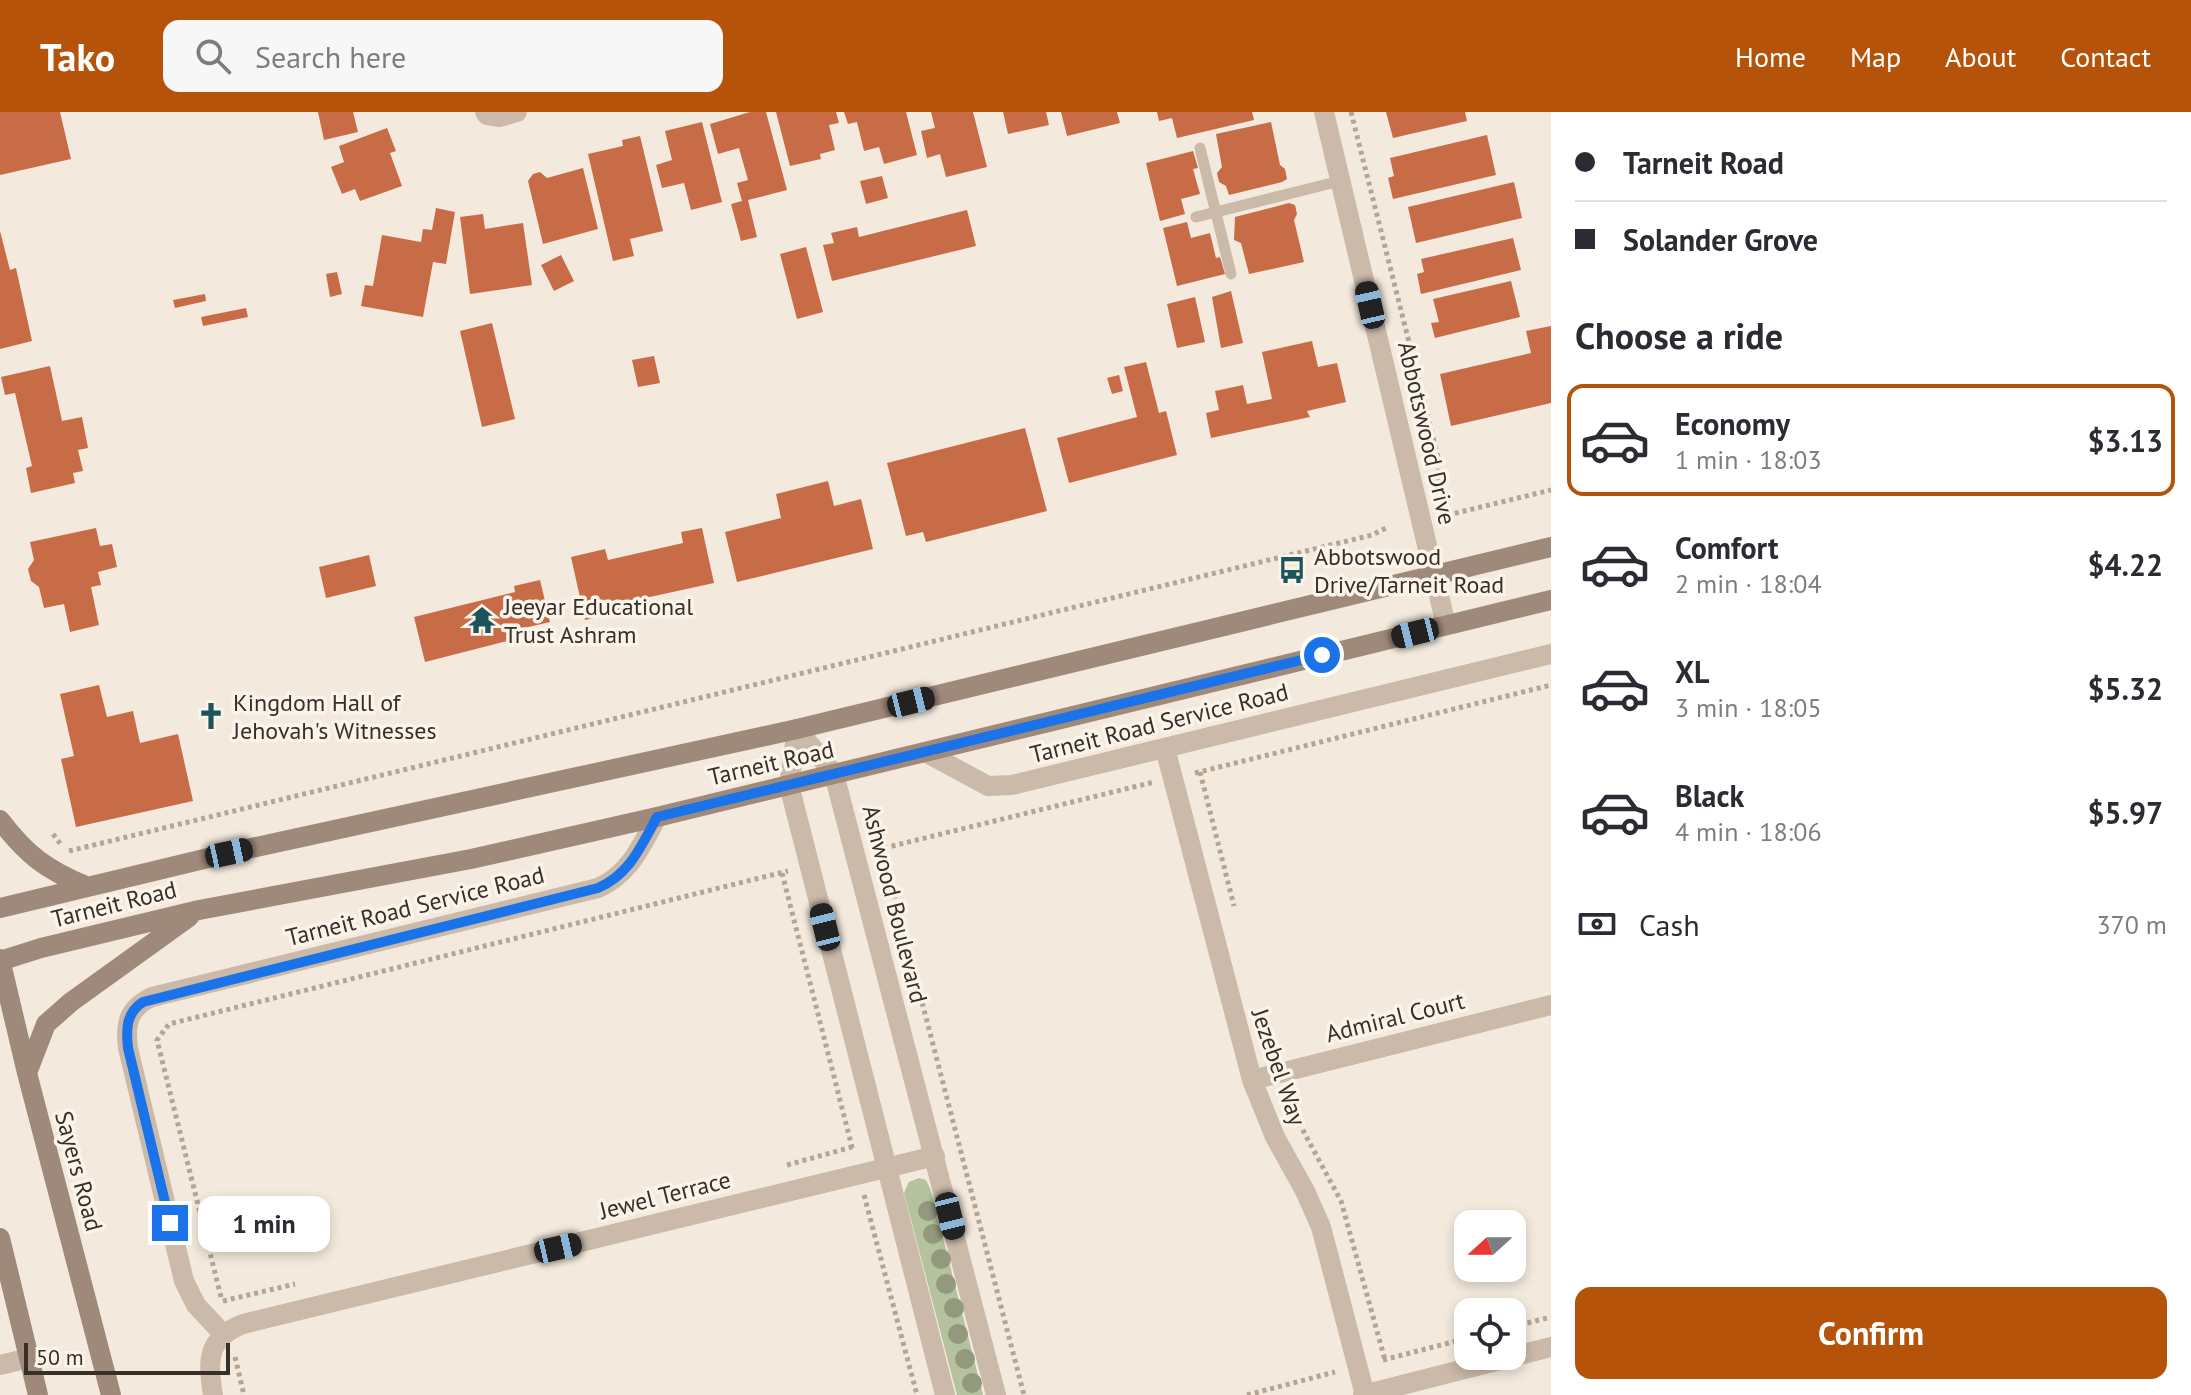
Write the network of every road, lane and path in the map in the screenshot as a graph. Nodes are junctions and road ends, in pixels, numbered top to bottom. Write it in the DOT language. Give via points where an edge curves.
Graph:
graph roads {
  1 [pos="485,112"];
  2 [pos="517,112"];
  3 [pos="1324,112"];
  4 [pos="1351,112"];
  5 [pos="1200,148"];
  6 [pos="1340,181"];
  7 [pos="1215,212"];
  8 [pos="1196,217"];
  9 [pos="1231,274"];
  10 [pos="1437,488"];
  11 [pos="1551,490"];
  12 [pos="1439,495"];
  13 [pos="1388,527"];
  14 [pos="1551,547"];
  15 [pos="1434,576"];
  16 [pos="1551,600"];
  17 [pos="1446,625"];
  18 [pos="1551,654"];
  19 [pos="1551,685"];
  20 [pos="797,729"];
  21 [pos="1165,748"];
  22 [pos="925,752"];
  23 [pos="834,774"];
  24 [pos="1172,778"];
  25 [pos="789,785"];
  26 [pos="657,817"];
  27 [pos="0,820"];
  28 [pos="53,834"];
  29 [pos="882,848"];
  30 [pos="856,855"];
  31 [pos="809,866"];
  32 [pos="782,873"];
  33 [pos="86,886"];
  34 [pos="0,908"];
  35 [pos="199,910"];
  36 [pos="0,960"];
  37 [pos="1551,1005"];
  38 [pos="27,1073"];
  39 [pos="1252,1080"];
  40 [pos="935,1156"];
  41 [pos="886,1168"];
  42 [pos="859,1175"];
  43 [pos="0,1238"];
  44 [pos="1551,1317"];
  45 [pos="1526,1323"];
  46 [pos="226,1332"];
  47 [pos="1551,1347"];
  48 [pos="29,1358"];
  49 [pos="0,1365"];
  50 [pos="38,1395"];
  51 [pos="111,1395"];
  52 [pos="213,1395"];
  53 [pos="244,1395"];
  54 [pos="917,1395"];
  55 [pos="945,1395"];
  56 [pos="996,1395"];
  57 [pos="1024,1395"];
  58 [pos="1364,1395"];
  1 -- 2 [label="street" via="500,117"];
  3 -- 6 [label="street, Abbotswood Drive"];
  4 -- 10 [label="path" via="1440,465"];
  5 -- 7 [label="lane"];
  6 -- 7 [label="lane"];
  6 -- 15 [label="street, Abbotswood Drive"];
  7 -- 8 [label="lane"];
  7 -- 9 [label="lane"];
  11 -- 12 [label="path" via="1448,515"];
  13 -- 28 [label="path" via="66,852"];
  14 -- 15 [label="main road, Tarneit Road"];
  15 -- 17 [label="street, Abbotswood Drive"];
  15 -- 20 [label="main road, Tarneit Road"];
  16 -- 17 [label="main road, Tarneit Road"];
  17 -- 22 [label="main road, Tarneit Road"];
  18 -- 21 [label="street, Tarneit Road Service Road"];
  19 -- 24 [label="path"];
  20 -- 23 [label="street, Ashwood Boulevard"];
  20 -- 25 [label="street"];
  20 -- 33 [label="main road, Tarneit Road"];
  21 -- 22 [label="street, Tarneit Road Service Road" via="995,787"];
  21 -- 24 [label="street, Jezebel Way"];
  22 -- 23 [label="main road, Tarneit Road"];
  23 -- 25 [label="main road, Tarneit Road"];
  23 -- 30 [label="street, Ashwood Boulevard"];
  24 -- 29 [label="path"];
  24 -- 39 [label="street, Jezebel Way"];
  25 -- 26 [label="main road, Tarneit Road"];
  25 -- 31 [label="street"];
  26 -- 35 [label="main road, Tarneit Road" via="471,859"];
  26 -- 46 [label="street, Tarneit Road Service Road" via="632,862 598,888 152,997 135,1007 127,1025 128,1048 184,1281 196,1305"];
  27 -- 33 [label="main road" via="47,869"];
  29 -- 30 [label="path"];
  29 -- 57 [label="path"];
  30 -- 40 [label="street, Ashwood Boulevard"];
  31 -- 32 [label="path"];
  31 -- 41 [label="street"];
  32 -- 42 [label="path"];
  32 -- 46 [label="path" via="169,1024 157,1040"];
  33 -- 34 [label="main road, Tarneit Road"];
  35 -- 36 [label="main road, Tarneit Road"];
  35 -- 38 [label="main road" via="58,1012 42,1031"];
  36 -- 38 [label="main road, Sayers Road"];
  37 -- 39 [label="street, Admiral Court"];
  38 -- 51 [label="main road, Sayers Road"];
  39 -- 58 [label="street, Jezebel Way" via="1321,1227"];
  40 -- 41 [label="street, Jewel Terrace"];
  40 -- 56 [label="street, Ashwood Boulevard"];
  41 -- 42 [label="street, Jewel Terrace"];
  41 -- 55 [label="street"];
  42 -- 46 [label="street, Jewel Terrace"];
  42 -- 54 [label="path"];
  43 -- 48 [label="main road"];
  44 -- 45 [label="path"];
  46 -- 52 [label="street" via="211,1353"];
  46 -- 53 [label="path"];
  47 -- 58 [label="street"];
  48 -- 49 [label="street"];
  48 -- 50 [label="main road"];
}
